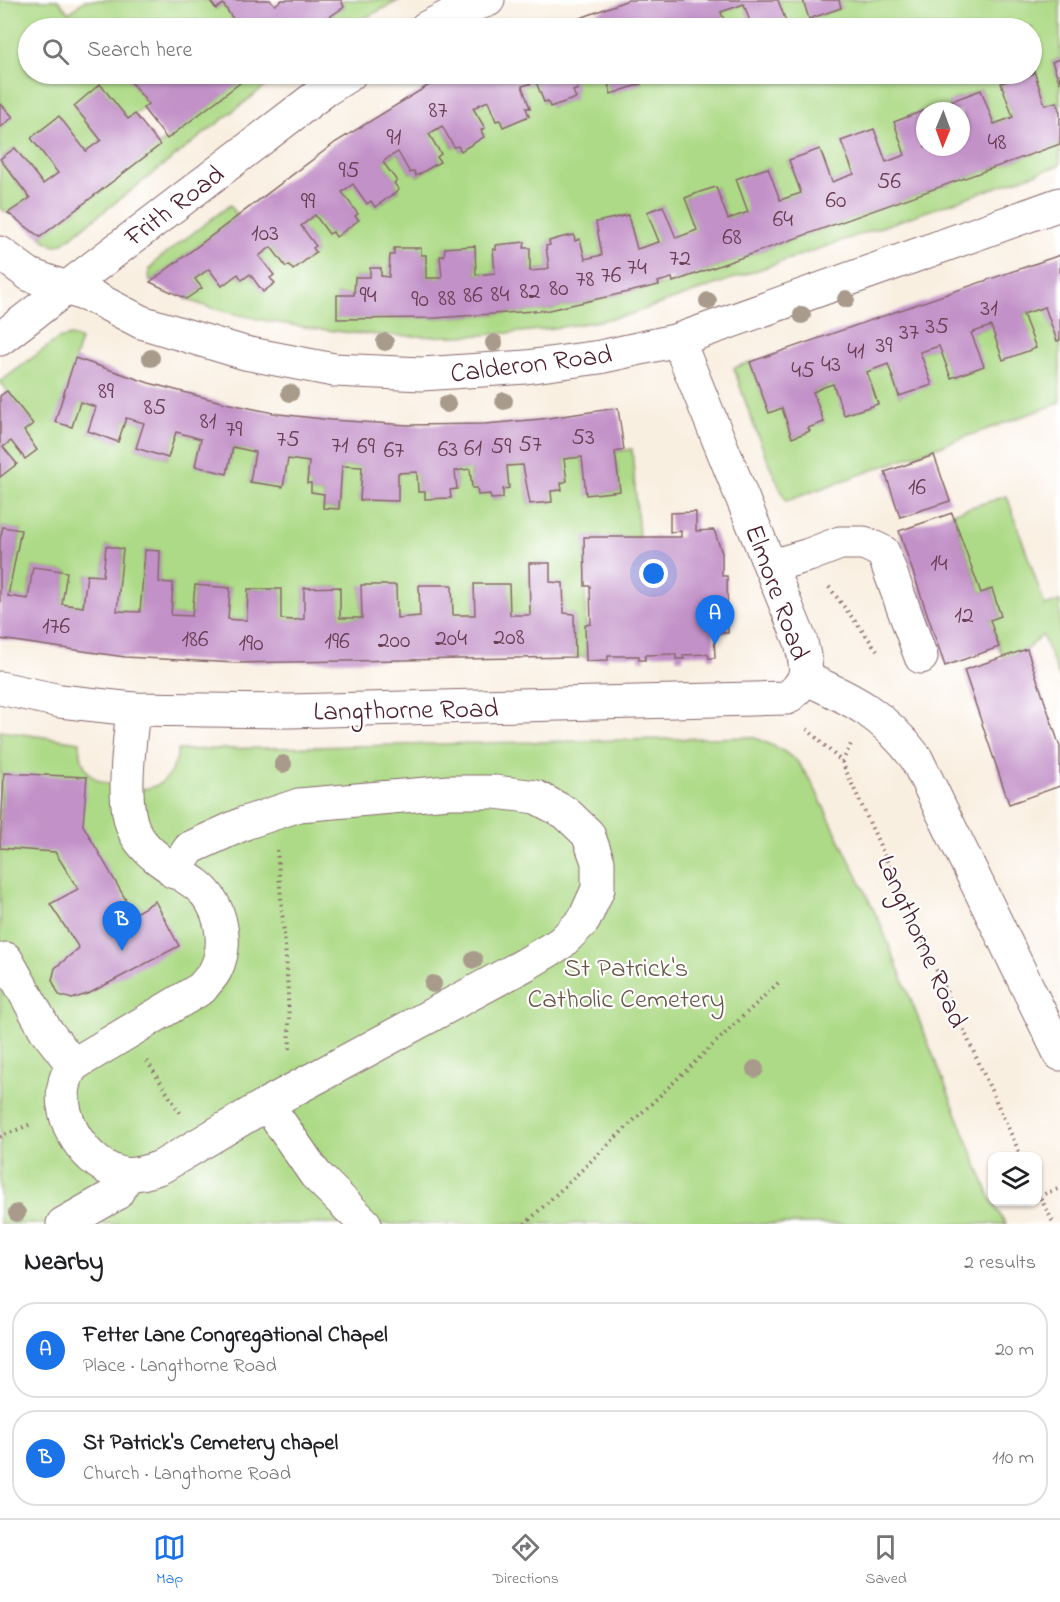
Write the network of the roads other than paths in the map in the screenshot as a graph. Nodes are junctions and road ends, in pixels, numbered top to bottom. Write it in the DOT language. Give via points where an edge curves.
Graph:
graph roads {
  1 [pos="488,0"];
  2 [pos="446,18"];
  3 [pos="334,84"];
  4 [pos="1060,204"];
  5 [pos="0,253"];
  6 [pos="67,288"];
  7 [pos="0,339"];
  8 [pos="678,340"];
  9 [pos="771,566"];
  10 [pos="921,657"];
  11 [pos="805,678"];
  12 [pos="0,688"];
  13 [pos="133,709"];
  14 [pos="174,872"];
  15 [pos="0,962"];
  16 [pos="1060,1054"];
  17 [pos="73,1065"];
  18 [pos="279,1097"];
  19 [pos="127,1175"];
  20 [pos="63,1224"];
  21 [pos="365,1224"];
  1 -- 2 [label="street"];
  3 -- 6 [label="street, Frith Road"];
  4 -- 8 [label="street, Calderon Road"];
  5 -- 6 [label="street, Calderon Road" via="30,275"];
  6 -- 7 [label="street, Frith Road"];
  6 -- 8 [label="street, Calderon Road" via="141,322 245,353 334,370 422,374 526,367 600,357"];
  8 -- 9 [label="street, Elmore Road"];
  9 -- 10 [label="street" via="840,543 864,543 883,552"];
  9 -- 11 [label="street, Elmore Road" via="801,642"];
  11 -- 13 [label="street, Langthorne Road" via="787,698 290,711"];
  11 -- 16 [label="street, Elmore Road" via="871,712 897,733 916,758"];
  12 -- 13 [label="street, Langthorne Road" via="60,701"];
  13 -- 14 [label="street" via="129,817 137,837"];
  14 -- 17 [label="street" via="197,886 216,910 221,926 216,970 202,988"];
  14 -- 18 [label="street" via="190,848 245,823 299,805 449,792 495,792 536,797 567,813 588,834 598,862 597,890 584,920 561,943"];
  15 -- 17 [label="street" via="6,959 45,1029"];
  17 -- 19 [label="street" via="63,1094 74,1135 100,1163"];
  18 -- 19 [label="street" via="160,1167"];
  18 -- 21 [label="street" via="315,1174"];
  19 -- 20 [label="street" via="116,1194"];
}
